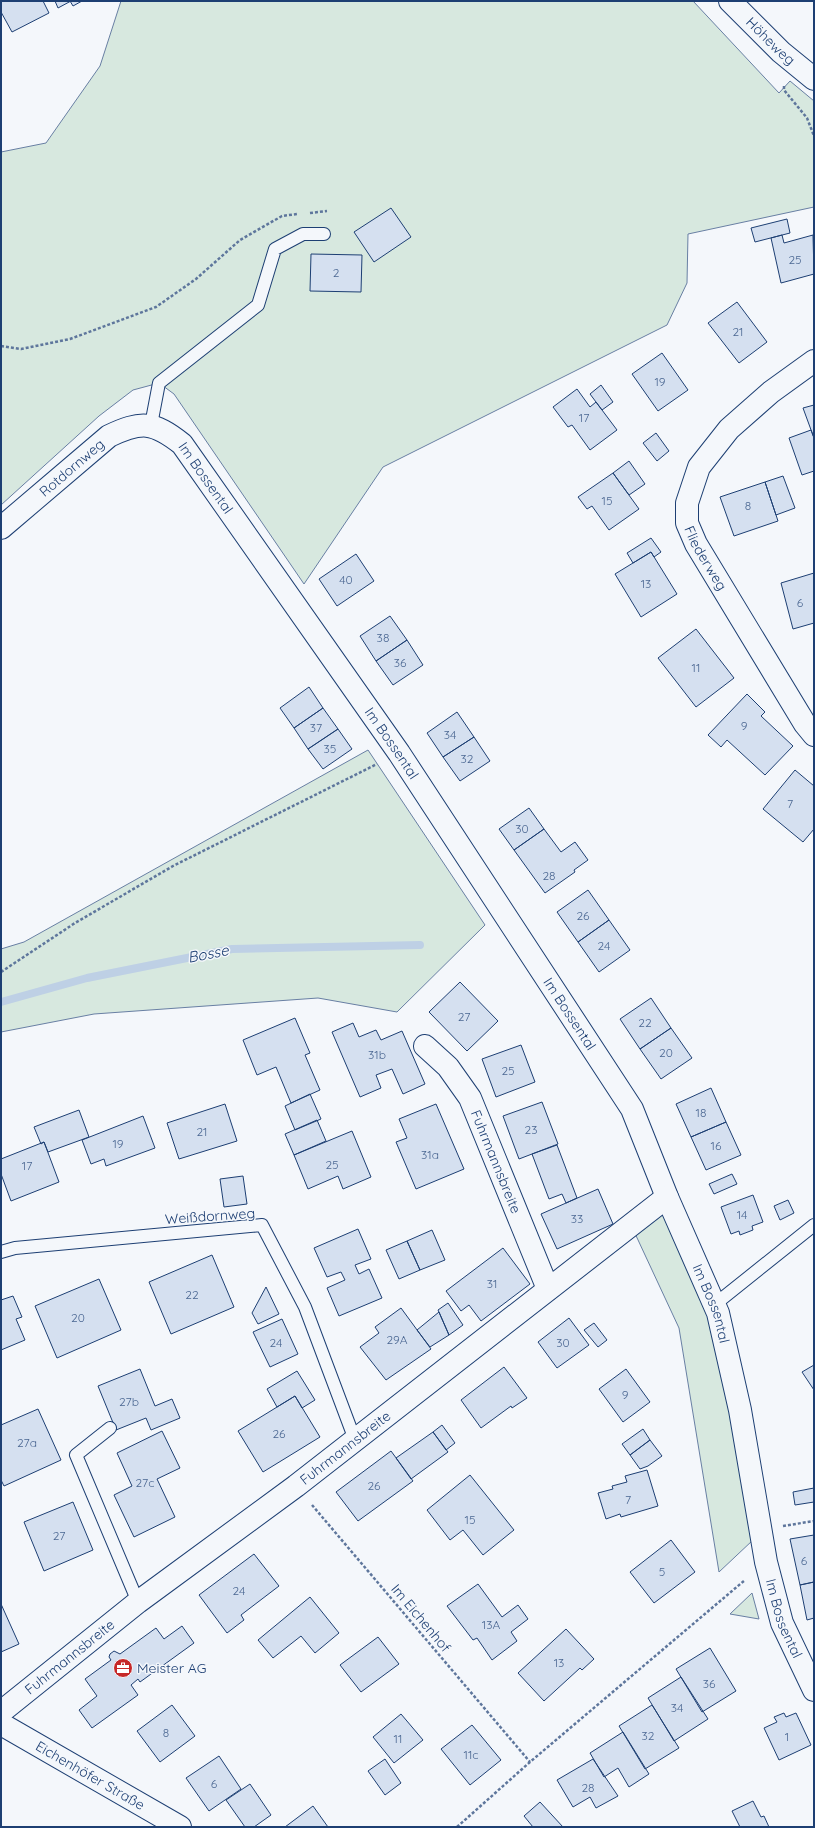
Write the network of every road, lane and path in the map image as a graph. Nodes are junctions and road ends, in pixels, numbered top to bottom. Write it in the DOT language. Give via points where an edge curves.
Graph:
graph roads {
  1 [pos="730,1"];
  2 [pos="814,79"];
  3 [pos="328,211"];
  4 [pos="324,234"];
  5 [pos="1,346"];
  6 [pos="814,362"];
  7 [pos="151,425"];
  8 [pos="1,528"];
  9 [pos="814,734"];
  10 [pos="399,753"];
  11 [pos="1,972"];
  12 [pos="425,1046"];
  13 [pos="667,1197"];
  14 [pos="814,1225"];
  15 [pos="1,1252"];
  16 [pos="548,1289"];
  17 [pos="714,1305"];
  18 [pos="110,1428"];
  19 [pos="355,1440"];
  20 [pos="296,1486"];
  21 [pos="814,1521"];
  22 [pos="761,1530"];
  23 [pos="766,1562"];
  24 [pos="138,1602"];
  25 [pos="814,1690"];
  26 [pos="1,1712"];
  27 [pos="1,1724"];
  28 [pos="530,1762"];
  29 [pos="180,1827"];
  30 [pos="457,1827"];
  1 -- 2 [label="street, Höheweg" via="780,52"];
  3 -- 5 [label="path" via="282,216 246,236 196,279 156,307 70,339 21,349"];
  4 -- 7 [label="lane" via="303,234 275,249 258,305 159,383"];
  6 -- 9 [label="street, Fliederweg" via="771,392 729,429 699,467 687,503 687,523 696,544 805,724"];
  7 -- 8 [label="street, Rotdornweg" via="127,428 109,436"];
  7 -- 10 [label="street, Im Bossental" via="167,432 182,444"];
  10 -- 11 [label="path" via="173,866 75,922"];
  10 -- 13 [label="street, Im Bossental" via="632,1108"];
  12 -- 16 [label="street, Fuhrmannsbreite" via="448,1067 470,1098"];
  13 -- 16 [label="street, Fuhrmannsbreite"];
  13 -- 17 [label="street, Im Bossental"];
  14 -- 17 [label="lane"];
  15 -- 19 [label="lane, Weißdornweg" via="14,1248 262,1225 305,1307"];
  16 -- 19 [label="street, Fuhrmannsbreite"];
  17 -- 22 [label="street, Im Bossental" via="740,1410"];
  18 -- 24 [label="lane" via="76,1455"];
  19 -- 20 [label="street, Fuhrmannsbreite"];
  20 -- 24 [label="street, Fuhrmannsbreite"];
  20 -- 28 [label="path, Im Eichenhof"];
  21 -- 22 [label="path"];
  22 -- 23 [label="street, Im Bossental"];
  23 -- 25 [label="street, Im Bossental" via="782,1623"];
  23 -- 28 [label="path"];
  24 -- 26 [label="street, Fuhrmannsbreite"];
  27 -- 29 [label="street, Eichenhöfer Straße"];
  28 -- 30 [label="path"];
}
